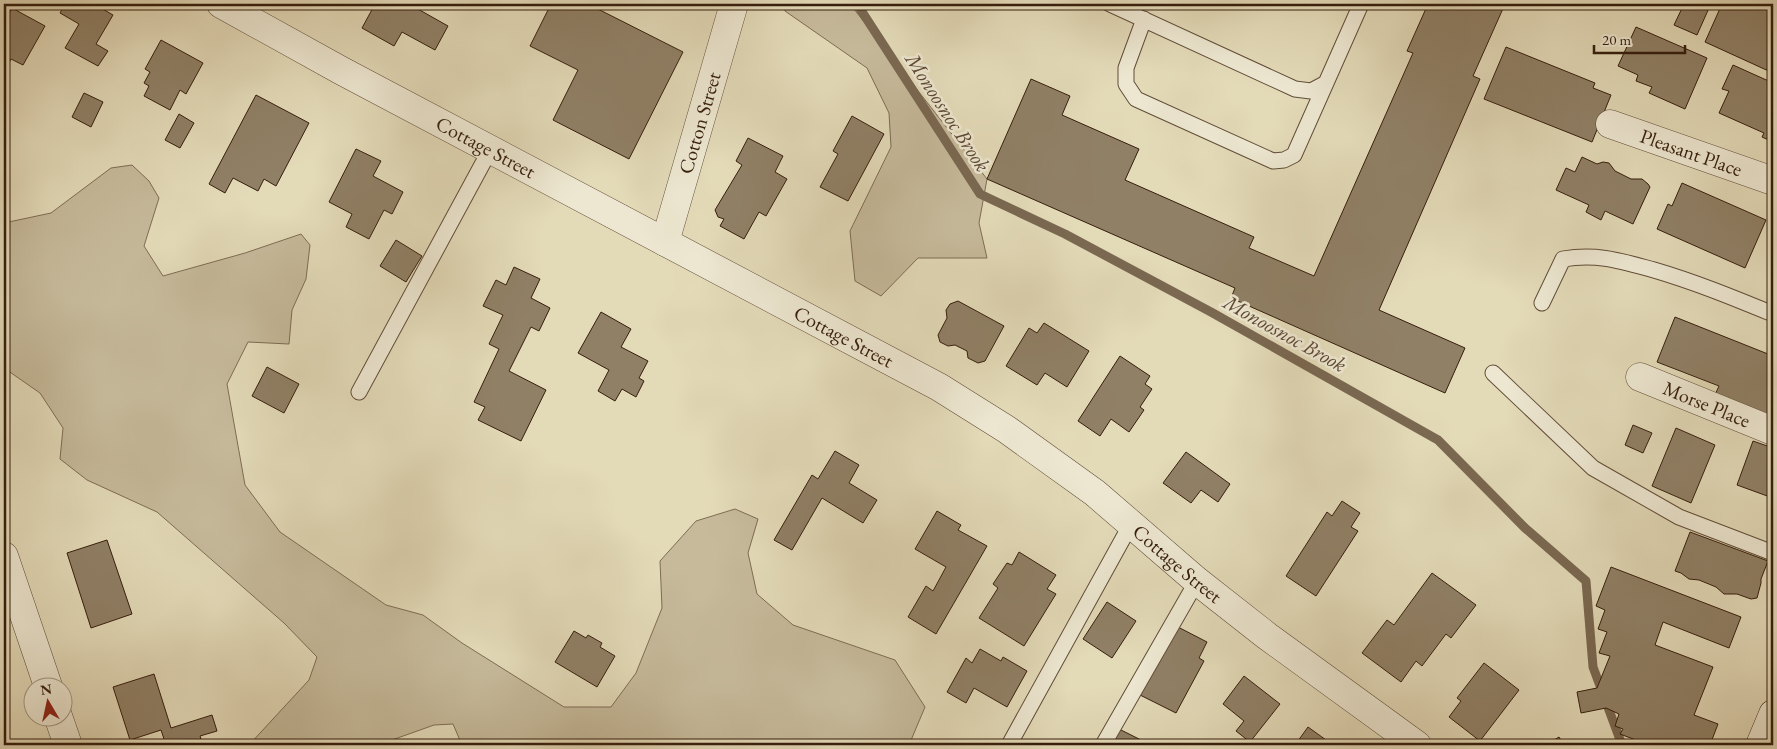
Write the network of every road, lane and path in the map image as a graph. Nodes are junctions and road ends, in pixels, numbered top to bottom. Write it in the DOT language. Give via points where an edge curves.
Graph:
graph roads {
  1 [pos="221,4"];
  2 [pos="734,4"];
  3 [pos="1110,4"];
  4 [pos="1361,4"];
  5 [pos="1144,19"];
  6 [pos="1326,83"];
  7 [pos="1610,124"];
  8 [pos="490,150"];
  9 [pos="1773,181"];
  10 [pos="664,242"];
  11 [pos="1542,303"];
  12 [pos="1773,314"];
  13 [pos="1493,373"];
  14 [pos="1640,377"];
  15 [pos="360,392"];
  16 [pos="1773,431"];
  17 [pos="1131,524"];
  18 [pos="1773,553"];
  19 [pos="4,556"];
  20 [pos="1197,581"];
  21 [pos="45,676"];
  22 [pos="1773,714"];
  23 [pos="61,726"];
  24 [pos="1385,735"];
  25 [pos="68,745"];
  26 [pos="1009,745"];
  27 [pos="1103,745"];
  28 [pos="1417,745"];
  29 [pos="1760,745"];
  1 -- 8 [label="street, Cottage Street"];
  2 -- 10 [label="street, Cotton Street"];
  3 -- 5 [label="lane"];
  4 -- 6 [label="lane"];
  5 -- 6 [label="lane" via="1295,89 1311,91"];
  5 -- 6 [label="lane" via="1126,68 1126,84 1136,99 1273,161 1294,155"];
  7 -- 9 [label="street, Pleasant Place"];
  8 -- 10 [label="street, Cottage Street"];
  8 -- 15 [label="lane"];
  10 -- 17 [label="street, Cottage Street" via="938,387 1006,429 1095,493"];
  11 -- 12 [label="lane" via="1563,259 1581,256 1612,258 1689,280"];
  13 -- 18 [label="lane" via="1593,468 1679,517"];
  14 -- 16 [label="street, Morse Place"];
  17 -- 20 [label="street, Cottage Street"];
  17 -- 26 [label="lane"];
  19 -- 21 [label="street"];
  20 -- 24 [label="street, Cottage Street"];
  20 -- 27 [label="lane"];
  22 -- 29 [label="street"];
  23 -- 25 [label="street"];
  24 -- 28 [label="street, Cottage Street"];
}
